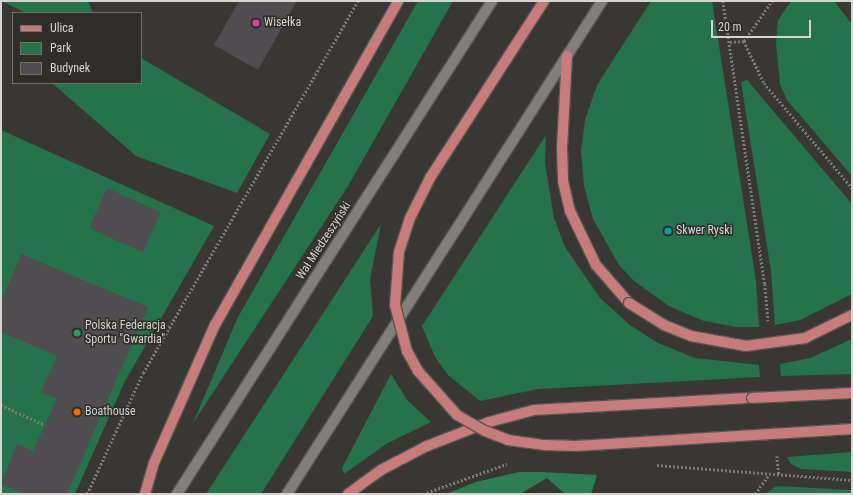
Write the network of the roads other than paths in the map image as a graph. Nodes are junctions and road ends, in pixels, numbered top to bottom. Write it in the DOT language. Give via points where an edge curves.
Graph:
graph roads {
  1 [pos="398,1"];
  2 [pos="492,1"];
  3 [pos="544,1"];
  4 [pos="602,1"];
  5 [pos="567,56"];
  6 [pos="852,315"];
  7 [pos="852,393"];
  8 [pos="852,430"];
  9 [pos="145,494"];
  10 [pos="177,494"];
  11 [pos="287,494"];
  12 [pos="348,494"];
  1 -- 9 [label="main road" via="216,325 154,463"];
  2 -- 10 [label="main road, Wał Miedzeszyński"];
  3 -- 8 [label="main road, bridge" via="430,178 410,218 399,252 395,305 407,351 418,371 457,415 485,431 508,440 576,446"];
  4 -- 5 [label="main road"];
  5 -- 6 [label="main road, bridge" via="562,148 564,181 570,211 596,265 629,303 664,325 691,336 746,346 805,338"];
  5 -- 11 [label="main road"];
  7 -- 12 [label="main road, bridge" via="534,410 489,422 427,446 381,470"];
}
